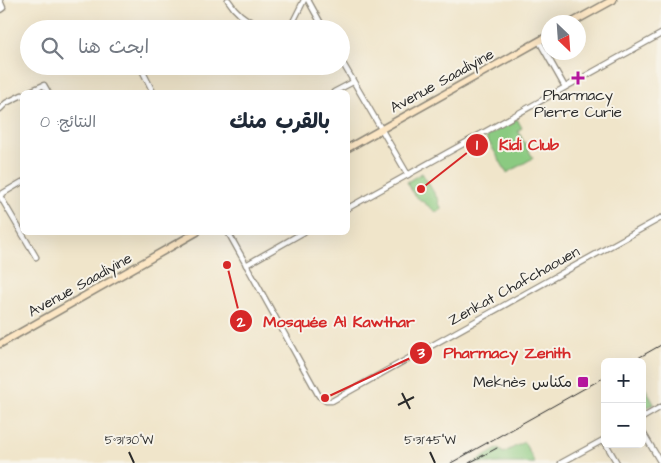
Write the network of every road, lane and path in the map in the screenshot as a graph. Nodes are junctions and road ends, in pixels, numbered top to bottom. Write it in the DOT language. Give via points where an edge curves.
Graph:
graph roads {
  1 [pos="228,0"];
  2 [pos="306,0"];
  3 [pos="613,0"];
  4 [pos="0,1"];
  5 [pos="0,10"];
  6 [pos="586,15"];
  7 [pos="246,20"];
  8 [pos="294,20"];
  9 [pos="318,20"];
  10 [pos="661,34"];
  11 [pos="539,41"];
  12 [pos="144,75"];
  13 [pos="349,75"];
  14 [pos="353,82"];
  15 [pos="565,87"];
  16 [pos="33,90"];
  17 [pos="47,90"];
  18 [pos="152,90"];
  19 [pos="338,90"];
  20 [pos="20,96"];
  21 [pos="0,109"];
  22 [pos="380,130"];
  23 [pos="350,147"];
  24 [pos="408,175"];
  25 [pos="20,183"];
  26 [pos="0,195"];
  27 [pos="350,207"];
  28 [pos="661,218"];
  29 [pos="20,229"];
  30 [pos="23,235"];
  31 [pos="192,235"];
  32 [pos="230,235"];
  33 [pos="299,235"];
  34 [pos="36,257"];
  35 [pos="246,265"];
  36 [pos="0,344"];
  37 [pos="661,407"];
  38 [pos="646,416"];
  39 [pos="646,437"];
  40 [pos="601,443"];
  41 [pos="609,448"];
  42 [pos="661,449"];
  43 [pos="655,452"];
  44 [pos="561,463"];
  45 [pos="617,463"];
  46 [pos="661,463"];
  1 -- 7 [label="street"];
  2 -- 8 [label="street"];
  2 -- 9 [label="street"];
  3 -- 6 [label="main road"];
  4 -- 5 [label="street" via="3,8"];
  10 -- 15 [label="street"];
  11 -- 15 [label="street"];
  11 -- 22 [label="main road, Avenue Saadiyine"];
  12 -- 18 [label="street"];
  13 -- 14 [label="street"];
  14 -- 19 [label="street"];
  14 -- 22 [label="street"];
  15 -- 24 [label="street"];
  16 -- 17 [label="street" via="44,85"];
  20 -- 21 [label="street"];
  22 -- 23 [label="main road, Avenue Saadiyine"];
  22 -- 24 [label="street"];
  24 -- 27 [label="street"];
  25 -- 26 [label="street"];
  26 -- 29 [label="street"];
  28 -- 35 [label="street, Zenkat Chafchaouen" via="326,402 319,396"];
  30 -- 34 [label="street"];
  31 -- 36 [label="main road, Avenue Saadiyine"];
  32 -- 35 [label="street"];
  33 -- 35 [label="street"];
  37 -- 38 [label="street"];
  39 -- 43 [label="street"];
  40 -- 44 [label="street"];
  41 -- 45 [label="street"];
  42 -- 43 [label="street"];
  43 -- 46 [label="street"];
}
